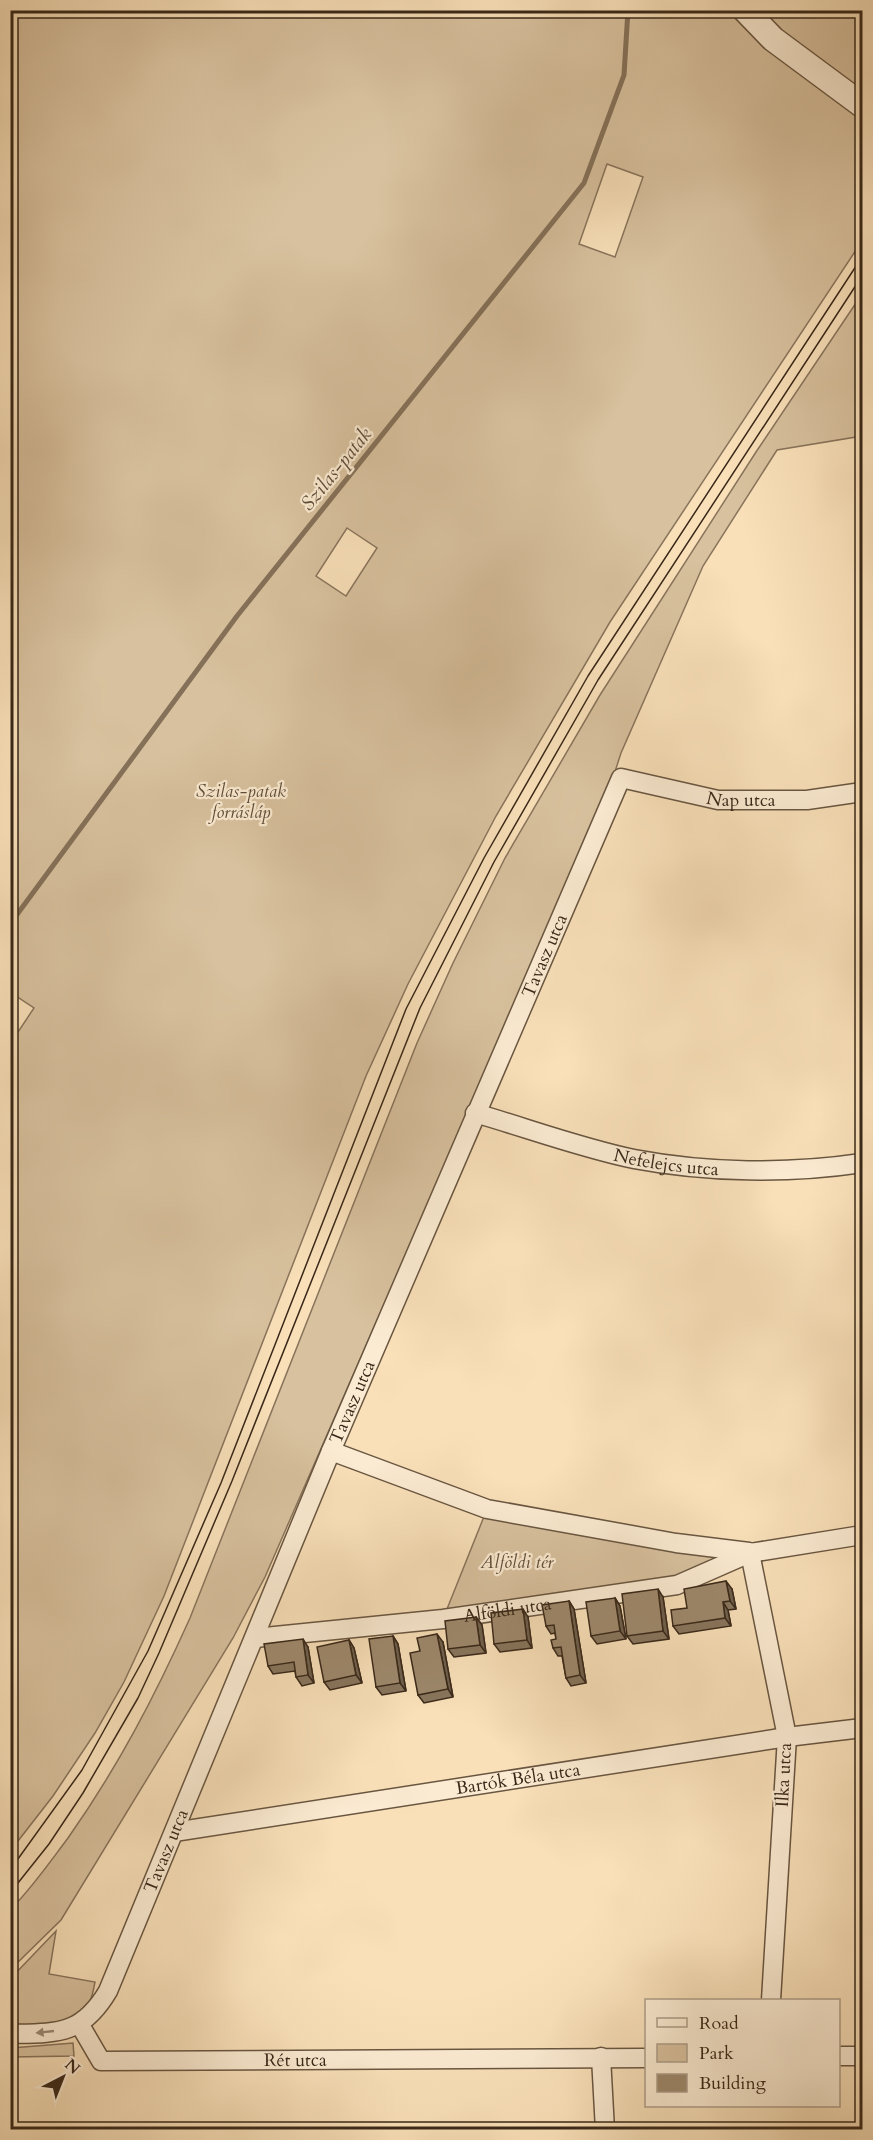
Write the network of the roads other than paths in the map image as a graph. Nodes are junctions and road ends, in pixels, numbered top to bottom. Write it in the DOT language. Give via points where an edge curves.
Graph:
graph roads {
  1 [pos="745,10"];
  2 [pos="862,105"];
  3 [pos="621,778"];
  4 [pos="862,792"];
  5 [pos="475,1113"];
  6 [pos="862,1163"];
  7 [pos="331,1451"];
  8 [pos="862,1535"];
  9 [pos="750,1553"];
  10 [pos="255,1638"];
  11 [pos="862,1728"];
  12 [pos="787,1737"];
  13 [pos="174,1832"];
  14 [pos="771,1999"];
  15 [pos="80,2025"];
  16 [pos="10,2034"];
  17 [pos="840,2056"];
  18 [pos="862,2056"];
  19 [pos="602,2057"];
  20 [pos="645,2058"];
  21 [pos="605,2130"];
  1 -- 2 [label="street" via="774,39"];
  3 -- 4 [label="street, Nap utca" via="718,800 807,800"];
  3 -- 5 [label="street, Tavasz utca"];
  5 -- 6 [label="street, Nefelejcs utca" via="631,1158 669,1165 719,1169"];
  5 -- 7 [label="street, Tavasz utca"];
  7 -- 9 [label="street, Alföldi utca" via="487,1509"];
  7 -- 10 [label="street, Tavasz utca"];
  8 -- 9 [label="street, Alföldi utca"];
  9 -- 10 [label="street, Alföldi utca" via="677,1586 443,1619"];
  9 -- 12 [label="street, Ilka utca"];
  10 -- 13 [label="street, Tavasz utca"];
  11 -- 12 [label="street, Bartók Béla utca"];
  12 -- 13 [label="street, Bartók Béla utca"];
  12 -- 14 [label="street, Ilka utca"];
  13 -- 15 [label="street, Tavasz utca" via="108,1991"];
  15 -- 16 [label="street, one-way" via="48,2033"];
  15 -- 19 [label="street, Rét utca" via="100,2061"];
  17 -- 18 [label="street"];
  19 -- 20 [label="street, Rét utca"];
  19 -- 21 [label="street"];
}
